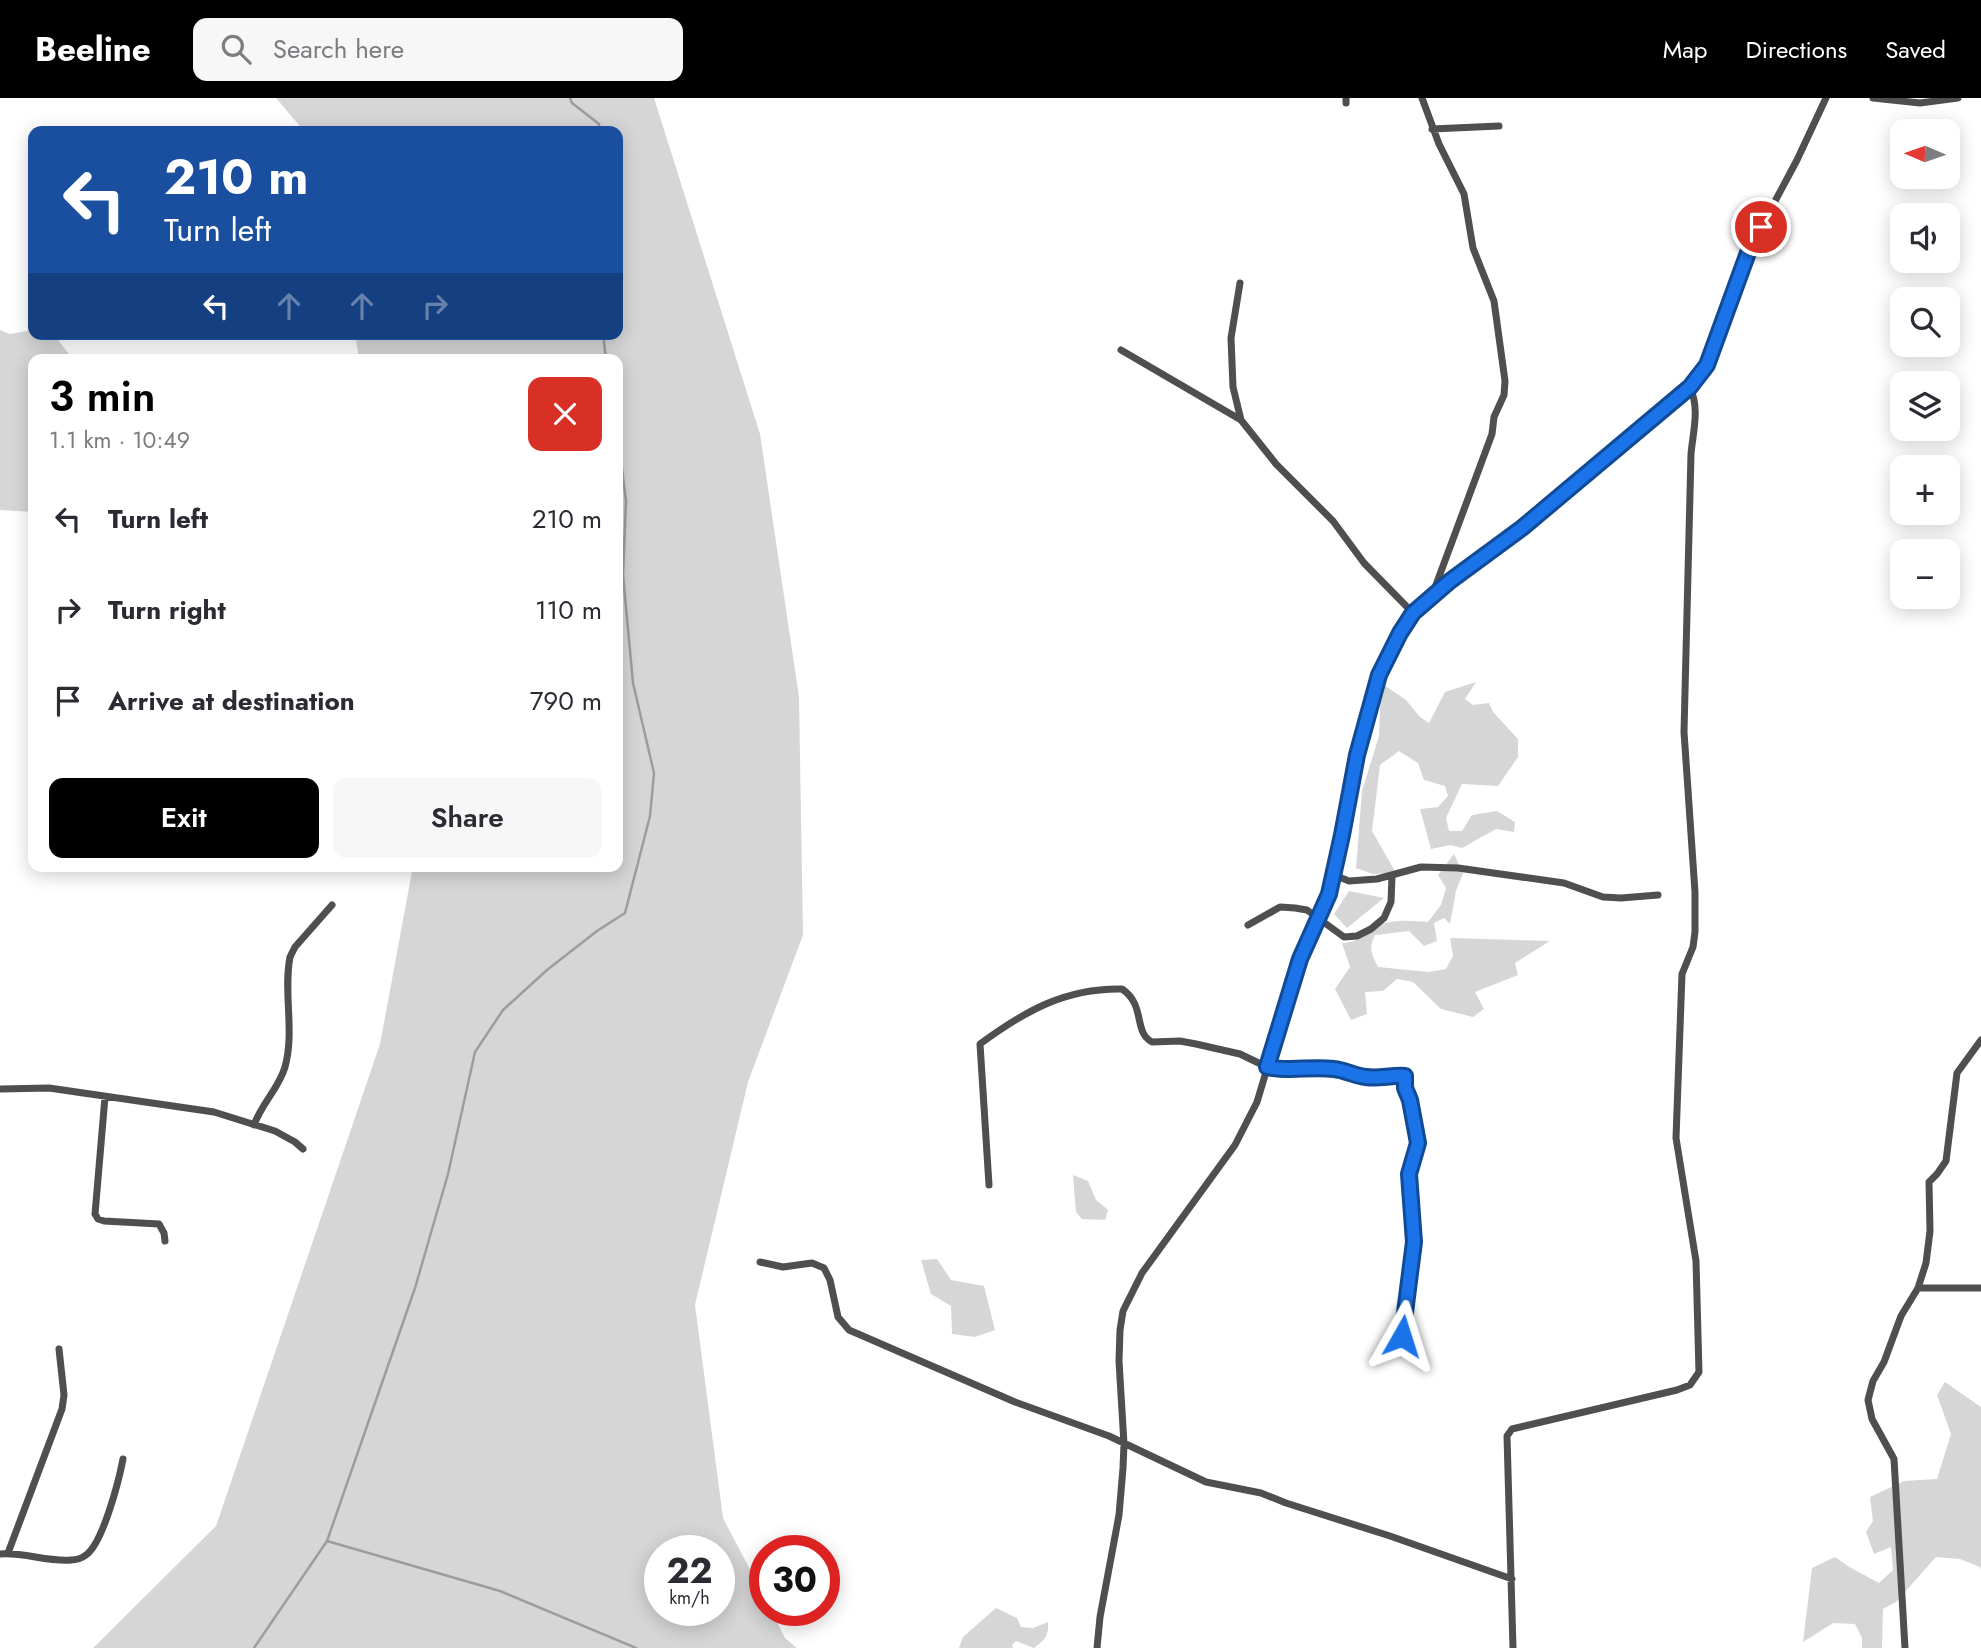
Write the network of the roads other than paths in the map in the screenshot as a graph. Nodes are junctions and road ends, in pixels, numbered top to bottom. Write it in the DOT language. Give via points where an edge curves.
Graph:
graph roads {
  1 [pos="1422,98"];
  2 [pos="1826,98"];
  3 [pos="1873,98"];
  4 [pos="1958,98"];
  5 [pos="1499,126"];
  6 [pos="1432,129"];
  7 [pos="1240,283"];
  8 [pos="1121,350"];
  9 [pos="1690,387"];
  10 [pos="1241,420"];
  11 [pos="1431,597"];
  12 [pos="1413,613"];
  13 [pos="1334,875"];
  14 [pos="1392,876"];
  15 [pos="1658,895"];
  16 [pos="332,905"];
  17 [pos="1320,919"];
  18 [pos="1248,925"];
  19 [pos="1981,1040"];
  20 [pos="1267,1067"];
  21 [pos="0,1089"];
  22 [pos="105,1097"];
  23 [pos="254,1125"];
  24 [pos="303,1149"];
  25 [pos="989,1185"];
  26 [pos="165,1241"];
  27 [pos="760,1262"];
  28 [pos="1918,1288"];
  29 [pos="1981,1288"];
  30 [pos="1402,1336"];
  31 [pos="59,1349"];
  32 [pos="1125,1444"];
  33 [pos="123,1459"];
  34 [pos="4,1554"];
  35 [pos="1512,1579"];
  36 [pos="1097,1648"];
  37 [pos="1513,1648"];
  38 [pos="1905,1648"];
  1 -- 6 [label="street"];
  2 -- 9 [label="street" via="1749,250 1707,365"];
  3 -- 4 [label="street" via="1920,103"];
  5 -- 6 [label="street"];
  6 -- 11 [label="street" via="1464,194 1473,248 1494,301 1505,381 1492,434"];
  7 -- 10 [label="street" via="1231,338 1233,387"];
  8 -- 10 [label="street"];
  9 -- 11 [label="street" via="1582,480"];
  9 -- 35 [label="street" via="1696,413 1684,732 1695,932 1682,974 1676,1138 1696,1261 1699,1372 1690,1385 1677,1390 1512,1429 1506,1451"];
  10 -- 12 [label="street"];
  11 -- 12 [label="street"];
  12 -- 13 [label="street" via="1379,675 1357,755"];
  13 -- 14 [label="street" via="1349,881"];
  13 -- 17 [label="street"];
  14 -- 15 [label="street" via="1421,867 1458,868 1564,883 1603,897"];
  14 -- 17 [label="street" via="1391,902 1384,918 1371,929 1344,937"];
  16 -- 23 [label="street" via="290,957 285,1066"];
  17 -- 18 [label="street" via="1307,910 1280,907"];
  17 -- 20 [label="street" via="1300,959"];
  19 -- 28 [label="street" via="1958,1073 1947,1161 1929,1182 1930,1231"];
  20 -- 25 [label="street" via="1240,1054 1146,1039 1134,1000 1122,989 1056,999 1011,1021 980,1044"];
  20 -- 30 [label="street" via="1335,1069 1374,1078 1405,1076 1418,1143 1409,1174 1414,1242"];
  20 -- 32 [label="street" via="1257,1102 1235,1145 1159,1246 1123,1311 1119,1361"];
  21 -- 22 [label="street" via="49,1088"];
  22 -- 23 [label="street" via="214,1112"];
  22 -- 26 [label="street" via="95,1214 104,1221 159,1224"];
  23 -- 24 [label="street" via="275,1131"];
  27 -- 32 [label="street" via="783,1267 819,1265 828,1274 838,1317 849,1330"];
  28 -- 29 [label="street"];
  28 -- 38 [label="street" via="1901,1316 1868,1400 1872,1419 1894,1459"];
  31 -- 34 [label="street" via="62,1409"];
  32 -- 35 [label="street" via="1206,1482 1261,1493"];
  32 -- 36 [label="street" via="1119,1515"];
  33 -- 34 [label="street" via="108,1511 86,1555 69,1560"];
  35 -- 37 [label="street"];
}
